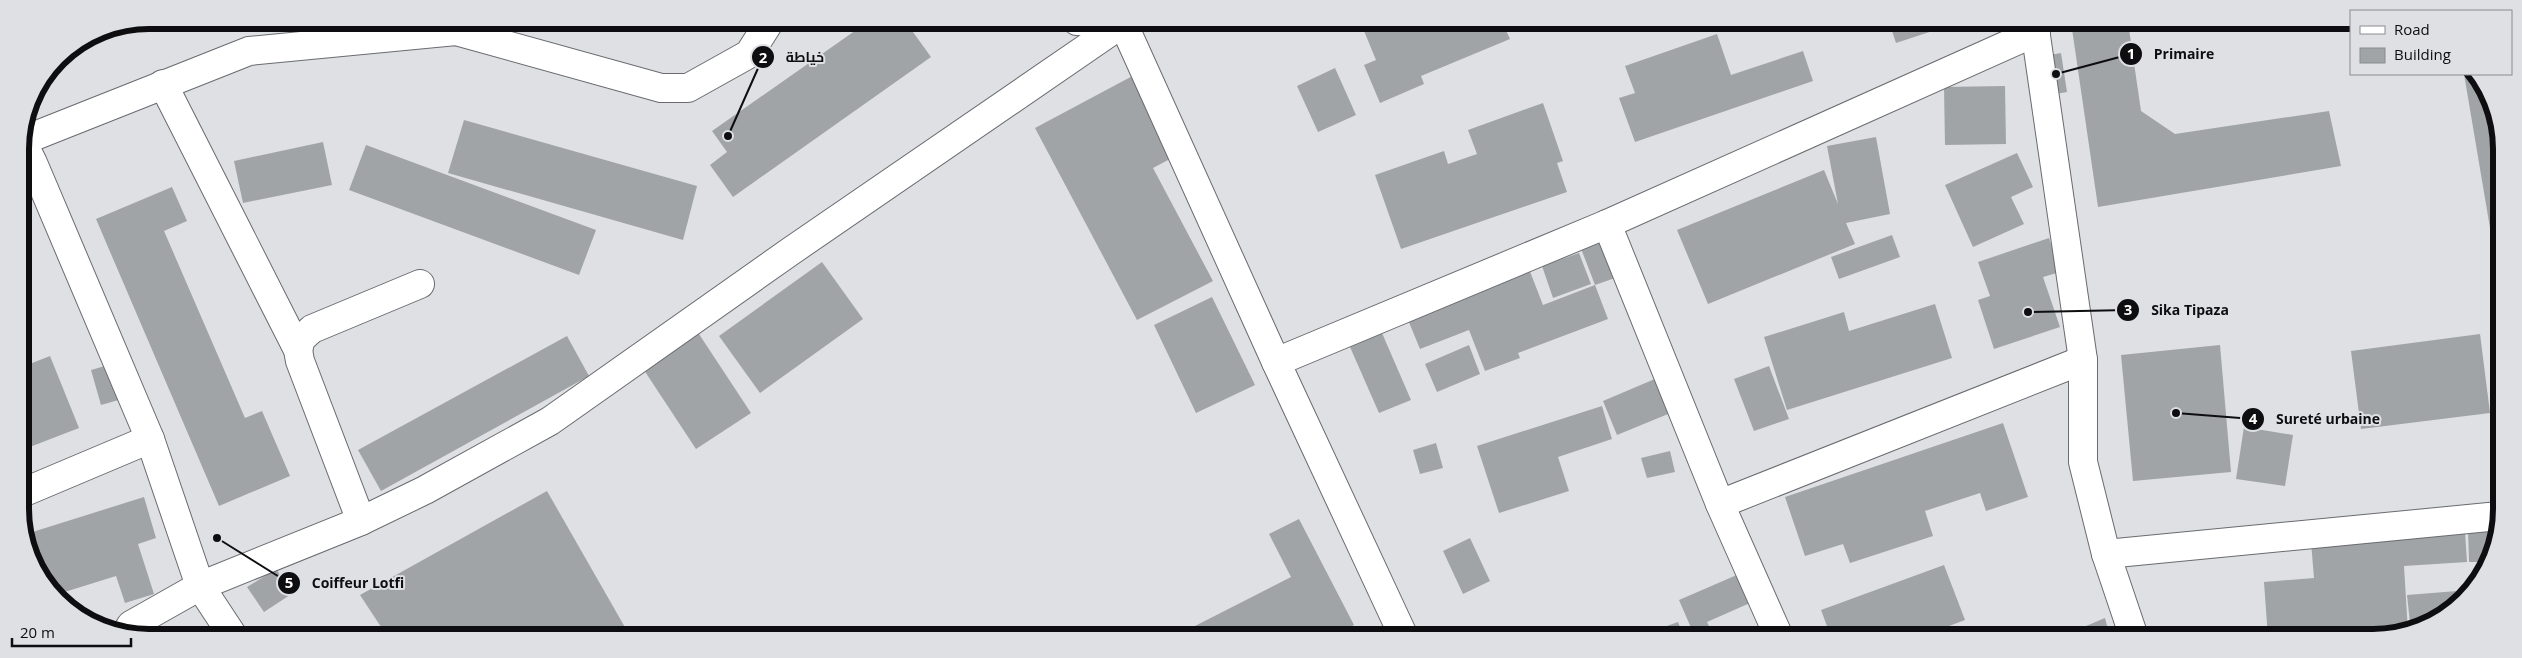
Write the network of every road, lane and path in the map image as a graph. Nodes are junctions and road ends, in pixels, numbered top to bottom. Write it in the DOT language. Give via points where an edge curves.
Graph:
graph roads {
  1 [pos="765,29"];
  2 [pos="1116,29"];
  3 [pos="1129,29"];
  4 [pos="2031,29"];
  5 [pos="2035,29"];
  6 [pos="163,84"];
  7 [pos="29,151"];
  8 [pos="29,164"];
  9 [pos="1607,224"];
  10 [pos="420,284"];
  11 [pos="298,350"];
  12 [pos="2083,360"];
  13 [pos="1276,362"];
  14 [pos="150,438"];
  15 [pos="29,490"];
  16 [pos="1720,504"];
  17 [pos="2493,517"];
  18 [pos="361,521"];
  19 [pos="2106,554"];
  20 [pos="200,586"];
  21 [pos="130,628"];
  22 [pos="228,629"];
  23 [pos="1400,629"];
  24 [pos="1775,629"];
  25 [pos="2131,629"];
  1 -- 6 [label="street" via="748,54 688,88 661,88 456,31 249,50"];
  2 -- 18 [label="street" via="550,421 425,490"];
  3 -- 13 [label="street"];
  4 -- 9 [label="street"];
  5 -- 12 [label="street"];
  6 -- 7 [label="street"];
  6 -- 11 [label="street"];
  8 -- 14 [label="street"];
  9 -- 13 [label="street"];
  9 -- 16 [label="street"];
  10 -- 11 [label="street" via="312,330 301,339"];
  11 -- 18 [label="street"];
  12 -- 16 [label="street"];
  12 -- 19 [label="street" via="2083,462"];
  13 -- 23 [label="street"];
  14 -- 15 [label="street"];
  14 -- 20 [label="street"];
  16 -- 24 [label="street"];
  17 -- 19 [label="street"];
  18 -- 20 [label="street"];
  19 -- 25 [label="street"];
  20 -- 21 [label="street"];
  20 -- 22 [label="street"];
}
